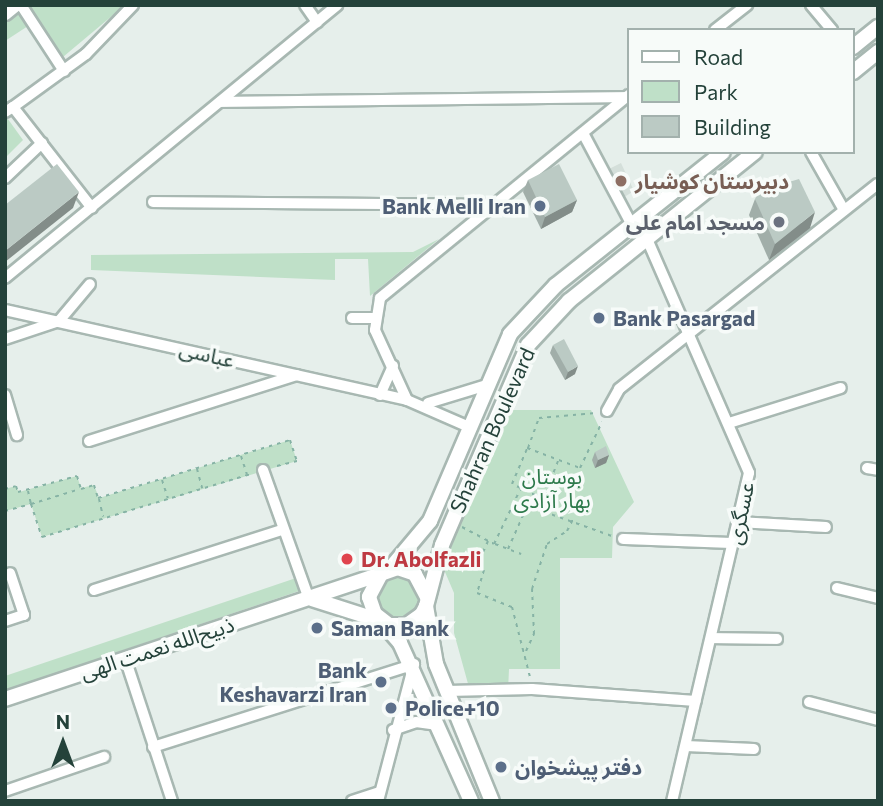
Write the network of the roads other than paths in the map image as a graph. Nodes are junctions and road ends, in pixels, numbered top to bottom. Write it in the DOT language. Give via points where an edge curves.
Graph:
graph roads {
  1 [pos="15,5"];
  2 [pos="21,5"];
  3 [pos="133,5"];
  4 [pos="305,5"];
  5 [pos="337,5"];
  6 [pos="725,5"];
  7 [pos="747,5"];
  8 [pos="811,5"];
  9 [pos="5,13"];
  10 [pos="730,18"];
  11 [pos="317,22"];
  12 [pos="878,27"];
  13 [pos="718,28"];
  14 [pos="830,28"];
  15 [pos="855,45"];
  16 [pos="878,52"];
  17 [pos="855,70"];
  18 [pos="64,71"];
  19 [pos="628,96"];
  20 [pos="220,102"];
  21 [pos="9,109"];
  22 [pos="583,133"];
  23 [pos="42,143"];
  24 [pos="721,154"];
  25 [pos="753,154"];
  26 [pos="812,154"];
  27 [pos="5,178"];
  28 [pos="878,184"];
  29 [pos="153,202"];
  30 [pos="495,205"];
  31 [pos="92,208"];
  32 [pos="844,210"];
  33 [pos="632,225"];
  34 [pos="647,239"];
  35 [pos="5,278"];
  36 [pos="90,284"];
  37 [pos="5,310"];
  38 [pos="352,318"];
  39 [pos="373,318"];
  40 [pos="59,321"];
  41 [pos="687,333"];
  42 [pos="5,339"];
  43 [pos="393,366"];
  44 [pos="298,375"];
  45 [pos="487,385"];
  46 [pos="841,388"];
  47 [pos="5,395"];
  48 [pos="380,395"];
  49 [pos="407,400"];
  50 [pos="607,411"];
  51 [pos="729,423"];
  52 [pos="469,427"];
  53 [pos="17,435"];
  54 [pos="89,441"];
  55 [pos="263,470"];
  56 [pos="738,522"];
  57 [pos="826,527"];
  58 [pos="282,530"];
  59 [pos="623,540"];
  60 [pos="733,543"];
  61 [pos="385,572"];
  62 [pos="10,573"];
  63 [pos="837,588"];
  64 [pos="94,590"];
  65 [pos="878,598"];
  66 [pos="309,599"];
  67 [pos="427,602"];
  68 [pos="5,621"];
  69 [pos="381,621"];
  70 [pos="711,638"];
  71 [pos="777,639"];
  72 [pos="125,658"];
  73 [pos="414,664"];
  74 [pos="447,691"];
  75 [pos="5,699"];
  76 [pos="696,701"];
  77 [pos="809,702"];
  78 [pos="878,720"];
  79 [pos="438,725"];
  80 [pos="393,730"];
  81 [pos="685,746"];
  82 [pos="153,747"];
  83 [pos="754,749"];
  84 [pos="104,757"];
  85 [pos="5,791"];
  86 [pos="379,796"];
  87 [pos="172,801"];
  88 [pos="352,801"];
  89 [pos="471,801"];
  90 [pos="492,801"];
  91 [pos="672,801"];
  1 -- 9 [label="street"];
  2 -- 18 [label="street"];
  3 -- 18 [label="street"];
  4 -- 11 [label="street"];
  5 -- 11 [label="street"];
  6 -- 10 [label="street"];
  7 -- 10 [label="street"];
  8 -- 14 [label="street"];
  10 -- 13 [label="street"];
  11 -- 20 [label="street"];
  12 -- 15 [label="street"];
  16 -- 17 [label="street"];
  18 -- 21 [label="street"];
  19 -- 20 [label="street"];
  19 -- 22 [label="street"];
  20 -- 31 [label="street"];
  21 -- 23 [label="street"];
  22 -- 30 [label="street"];
  22 -- 33 [label="street"];
  23 -- 27 [label="street"];
  23 -- 31 [label="street"];
  24 -- 33 [label="street, Shahran Boulevard"];
  25 -- 34 [label="street, Shahran Boulevard"];
  26 -- 32 [label="street"];
  28 -- 32 [label="street"];
  29 -- 30 [label="street"];
  30 -- 39 [label="street" via="380,298"];
  31 -- 35 [label="street"];
  32 -- 41 [label="street"];
  33 -- 45 [label="street, Shahran Boulevard" via="530,310 510,334"];
  34 -- 41 [label="street, عسگری"];
  34 -- 67 [label="street, Shahran Boulevard" via="569,301 528,345 442,545"];
  36 -- 40 [label="street"];
  37 -- 40 [label="street, عباسی"];
  38 -- 39 [label="street"];
  39 -- 43 [label="street"];
  40 -- 42 [label="street"];
  40 -- 44 [label="street, عباسی"];
  41 -- 50 [label="street" via="619,389"];
  41 -- 51 [label="street, عسگری"];
  43 -- 48 [label="street"];
  43 -- 49 [label="street"];
  44 -- 48 [label="street, عباسی"];
  44 -- 54 [label="street"];
  45 -- 49 [label="street" via="438,404"];
  45 -- 52 [label="street, Shahran Boulevard"];
  46 -- 51 [label="street"];
  47 -- 53 [label="street"];
  48 -- 49 [label="street, عباسی"];
  49 -- 52 [label="street"];
  51 -- 56 [label="street, عسگری" via="749,473"];
  52 -- 61 [label="street, Shahran Boulevard" via="430,521"];
  55 -- 58 [label="street"];
  56 -- 57 [label="street"];
  56 -- 60 [label="street, عسگری"];
  58 -- 64 [label="street"];
  58 -- 66 [label="street"];
  59 -- 60 [label="street"];
  60 -- 70 [label="street, عسگری"];
  61 -- 66 [label="street, ذبیح‌الله نعمت الهی"];
  61 -- 67 [label="street" via="415,574"];
  61 -- 69 [label="street" via="369,597"];
  62 -- 68 [label="street" via="24,615"];
  63 -- 65 [label="street"];
  66 -- 69 [label="street"];
  66 -- 72 [label="street, ذبیح‌الله نعمت الهی"];
  67 -- 69 [label="street" via="407,625"];
  67 -- 74 [label="street, Shahran Boulevard"];
  69 -- 73 [label="street"];
  70 -- 71 [label="street"];
  70 -- 76 [label="street, عسگری"];
  72 -- 75 [label="street, ذبیح‌الله نعمت الهی"];
  72 -- 82 [label="street"];
  73 -- 79 [label="street"];
  73 -- 80 [label="street"];
  73 -- 82 [label="street" via="390,666"];
  74 -- 76 [label="street" via="532,689"];
  74 -- 90 [label="street, Shahran Boulevard"];
  76 -- 81 [label="street, عسگری"];
  77 -- 78 [label="street"];
  79 -- 80 [label="street" via="416,722"];
  79 -- 89 [label="street"];
  80 -- 86 [label="street"];
  81 -- 83 [label="street"];
  81 -- 91 [label="street, عسگری"];
  82 -- 87 [label="street"];
  84 -- 85 [label="street"];
  86 -- 88 [label="street"];
}
